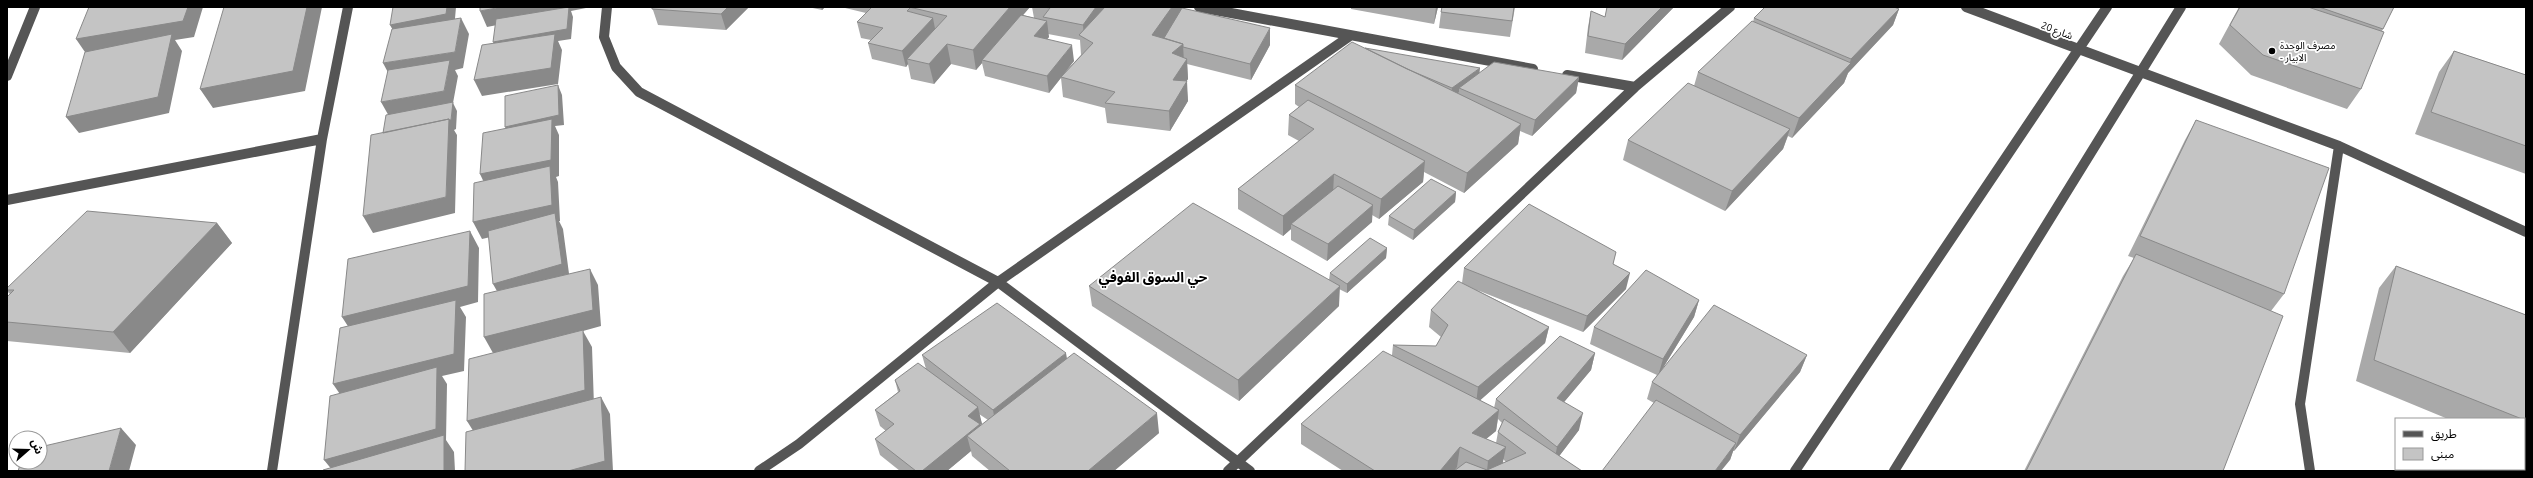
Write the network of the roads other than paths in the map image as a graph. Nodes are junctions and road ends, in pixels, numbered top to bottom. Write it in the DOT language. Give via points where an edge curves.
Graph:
graph roads {
  1 [pos="35,7"];
  2 [pos="348,7"];
  3 [pos="607,7"];
  4 [pos="1199,7"];
  5 [pos="1730,7"];
  6 [pos="1966,7"];
  7 [pos="2107,7"];
  8 [pos="2181,7"];
  9 [pos="1350,36"];
  10 [pos="2080,50"];
  11 [pos="1543,71"];
  12 [pos="2140,71"];
  13 [pos="1558,74"];
  14 [pos="7,76"];
  15 [pos="1635,88"];
  16 [pos="322,138"];
  17 [pos="2339,146"];
  18 [pos="7,200"];
  19 [pos="2526,232"];
  20 [pos="998,282"];
  21 [pos="1237,462"];
  22 [pos="272,471"];
  23 [pos="759,471"];
  24 [pos="1228,471"];
  25 [pos="1250,471"];
  26 [pos="1795,471"];
  27 [pos="1894,471"];
  28 [pos="2310,471"];
  1 -- 14 [label="street"];
  2 -- 16 [label="street"];
  3 -- 20 [label="street" via="604,37 616,67 638,92"];
  4 -- 9 [label="street"];
  5 -- 15 [label="street"];
  6 -- 10 [label="street, شارع 20"];
  7 -- 10 [label="street"];
  8 -- 12 [label="street"];
  9 -- 11 [label="street"];
  9 -- 20 [label="street"];
  10 -- 12 [label="street, شارع 20"];
  10 -- 26 [label="street"];
  12 -- 17 [label="street, شارع 20"];
  12 -- 27 [label="street"];
  13 -- 15 [label="street"];
  15 -- 21 [label="street"];
  16 -- 18 [label="street"];
  16 -- 22 [label="street"];
  17 -- 19 [label="street, شارع 20"];
  17 -- 28 [label="street" via="2300,404"];
  20 -- 21 [label="street"];
  20 -- 23 [label="street" via="799,444"];
  21 -- 24 [label="street"];
  21 -- 25 [label="street"];
}
